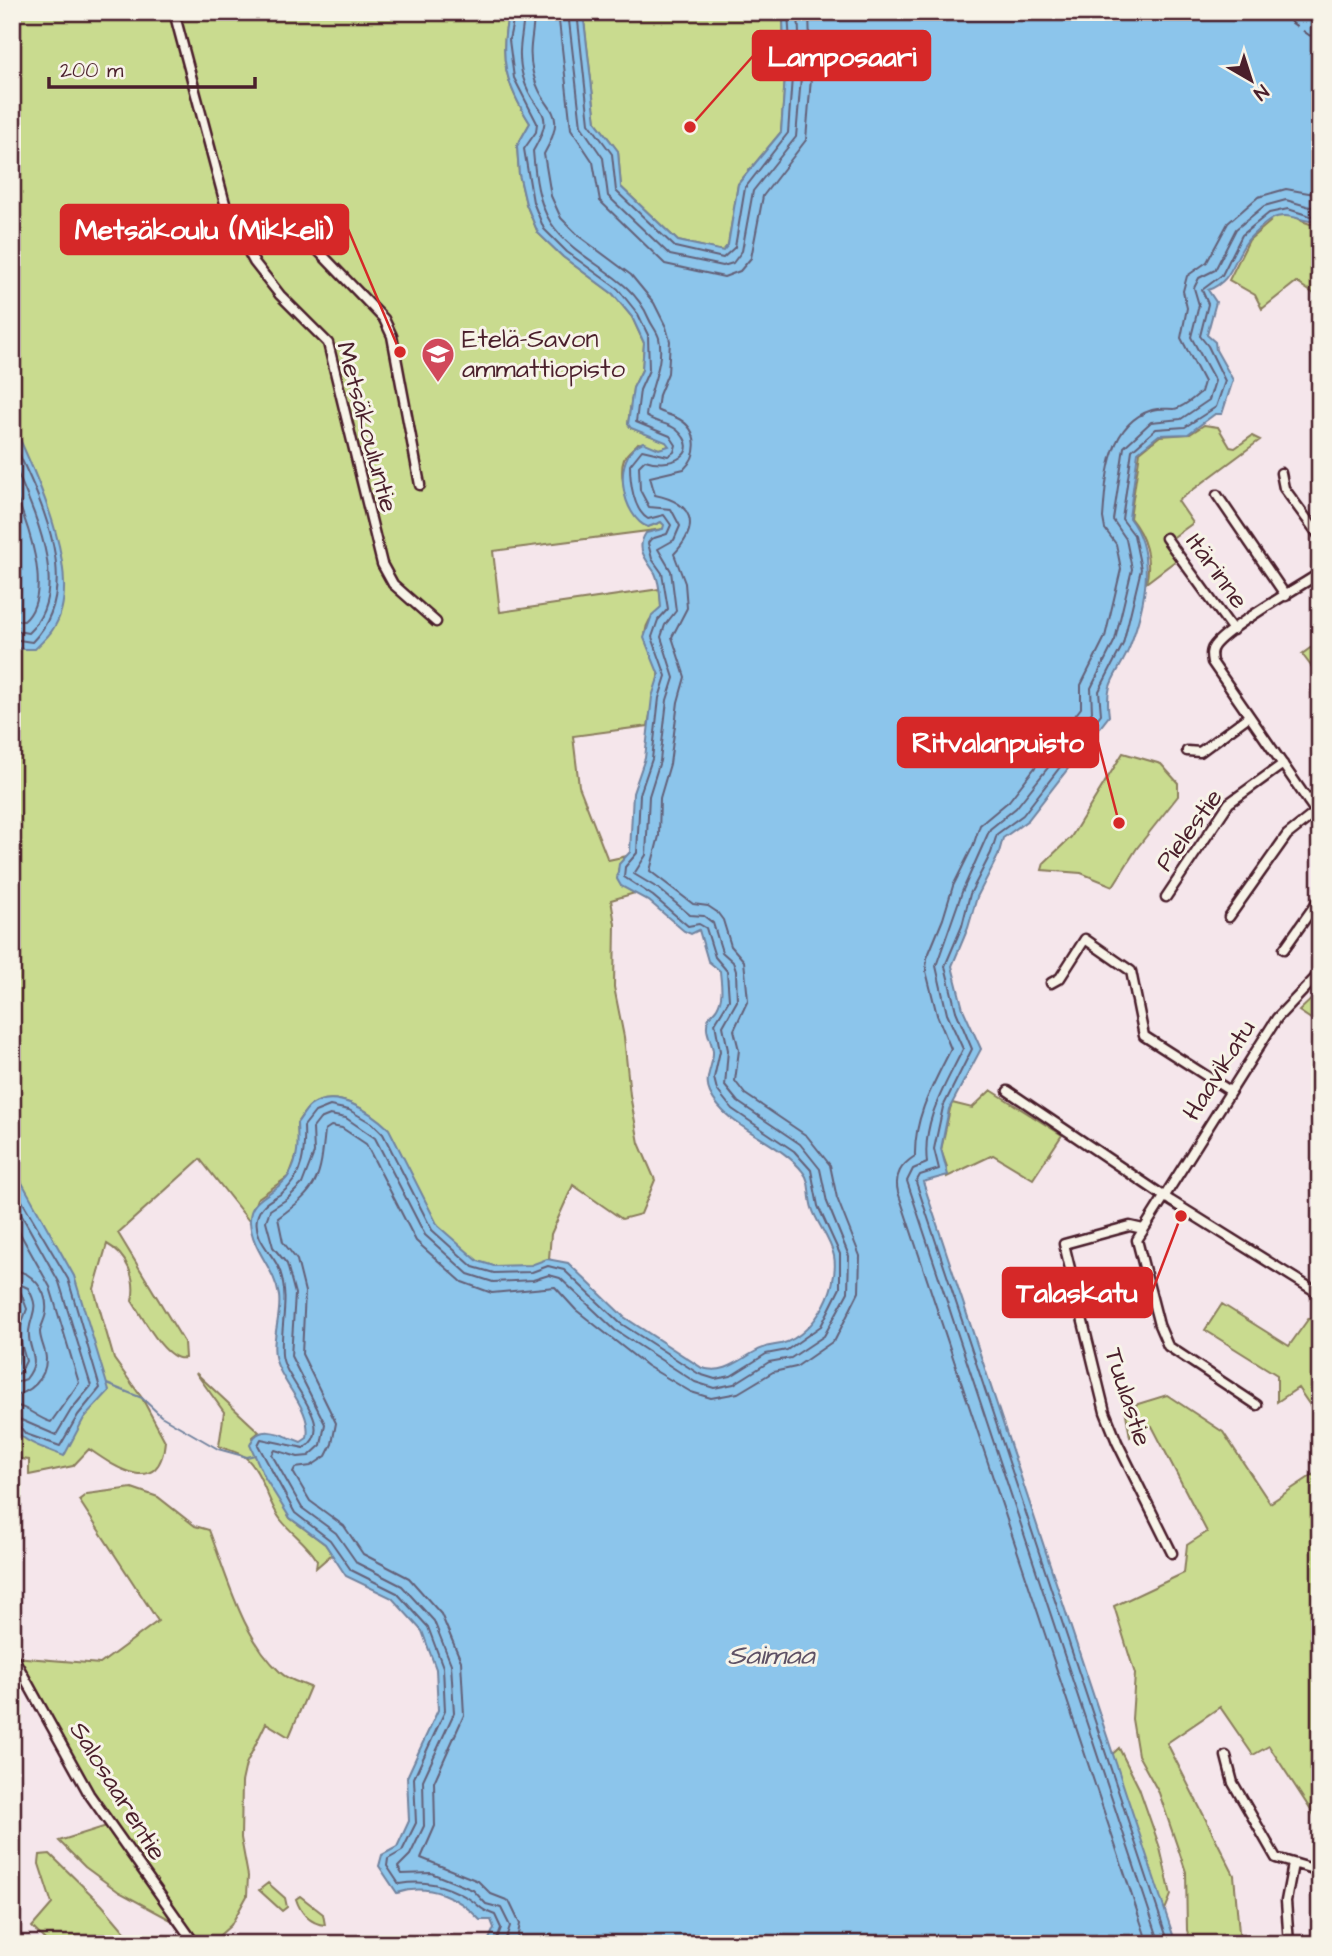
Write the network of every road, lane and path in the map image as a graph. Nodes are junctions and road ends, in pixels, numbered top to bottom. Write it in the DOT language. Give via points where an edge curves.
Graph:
graph roads {
  1 [pos="174,12"];
  2 [pos="227,211"];
  3 [pos="1281,473"];
  4 [pos="420,485"];
  5 [pos="1217,495"];
  6 [pos="1320,537"];
  7 [pos="1166,538"];
  8 [pos="1320,573"];
  9 [pos="1286,596"];
  10 [pos="436,622"];
  11 [pos="1233,630"];
  12 [pos="1249,716"];
  13 [pos="1187,751"];
  14 [pos="1283,764"];
  15 [pos="1320,791"];
  16 [pos="1308,801"];
  17 [pos="1318,815"];
  18 [pos="1166,897"];
  19 [pos="1320,898"];
  20 [pos="1229,918"];
  21 [pos="1284,949"];
  22 [pos="1320,973"];
  23 [pos="1051,984"];
  24 [pos="1008,1091"];
  25 [pos="1230,1091"];
  26 [pos="1164,1197"];
  27 [pos="1143,1229"];
  28 [pos="1320,1294"];
  29 [pos="1257,1405"];
  30 [pos="1172,1553"];
  31 [pos="12,1655"];
  32 [pos="1226,1756"];
  33 [pos="1293,1864"];
  34 [pos="1320,1871"];
  35 [pos="195,1944"];
  36 [pos="1289,1944"];
  1 -- 2 [label="street, Metsäkouluntie"];
  2 -- 4 [label="street, Metsäkouluntie" via="304,236 384,319 392,336"];
  2 -- 10 [label="street, Metsäkouluntie" via="267,278 328,344 382,564 393,584"];
  3 -- 6 [label="street" via="1284,488"];
  5 -- 9 [label="street"];
  7 -- 11 [label="street, Itärinne"];
  8 -- 9 [label="street"];
  9 -- 11 [label="street"];
  11 -- 12 [label="street" via="1214,646 1211,658"];
  12 -- 13 [label="street" via="1200,751"];
  12 -- 14 [label="street"];
  14 -- 16 [label="street"];
  14 -- 18 [label="street, Pielestie" via="1229,803"];
  15 -- 16 [label="street"];
  16 -- 17 [label="street"];
  17 -- 20 [label="street" via="1287,835"];
  19 -- 21 [label="street"];
  22 -- 25 [label="street, Haavikatu" via="1278,1018"];
  23 -- 25 [label="street" via="1060,978 1085,939 1131,971 1144,1036"];
  24 -- 26 [label="street"];
  25 -- 26 [label="street, Haavikatu"];
  26 -- 27 [label="street, Haavikatu"];
  26 -- 28 [label="street"];
  27 -- 29 [label="street" via="1137,1240 1168,1346"];
  27 -- 30 [label="street, Tuulastie" via="1130,1226 1064,1244 1105,1412"];
  31 -- 35 [label="street, Salosaarentie" via="89,1794"];
  32 -- 33 [label="street" via="1233,1783 1267,1845 1276,1858"];
  33 -- 34 [label="street"];
  33 -- 36 [label="street" via="1286,1901"];
}
